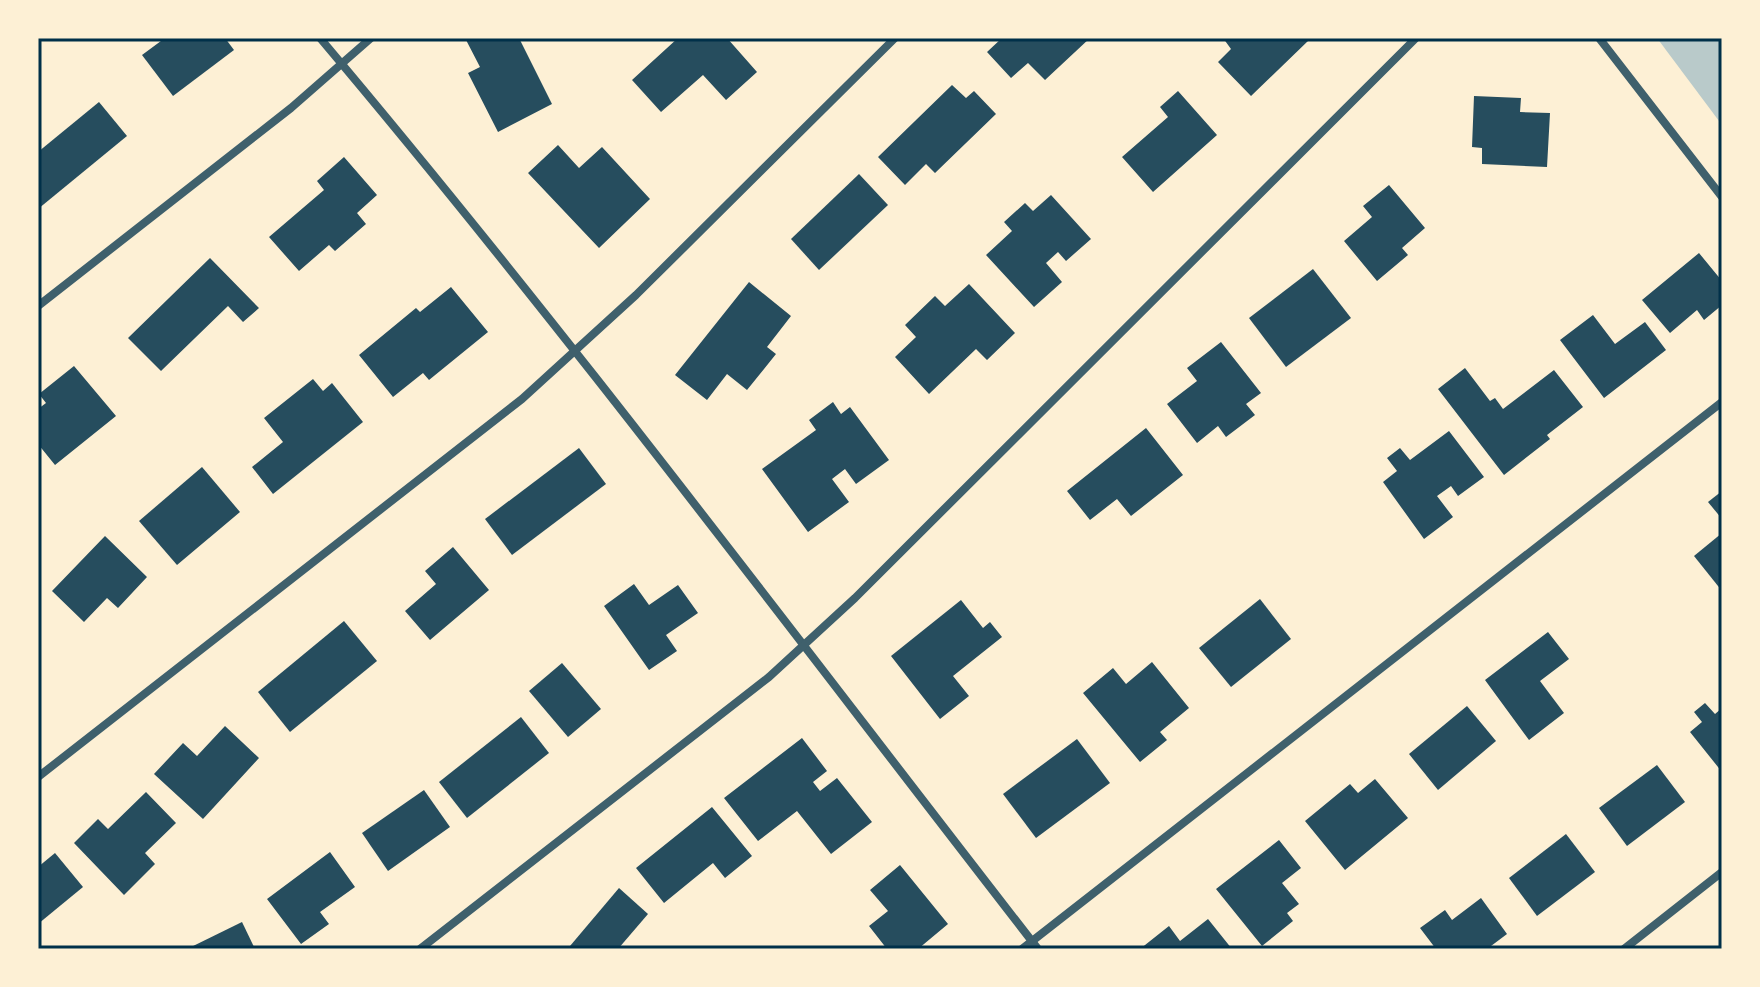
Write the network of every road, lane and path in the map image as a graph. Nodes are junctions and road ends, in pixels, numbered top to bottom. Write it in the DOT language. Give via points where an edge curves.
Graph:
graph roads {
  1 [pos="320,38"];
  2 [pos="371,38"];
  3 [pos="895,38"];
  4 [pos="1416,38"];
  5 [pos="1599,38"];
  6 [pos="342,64"];
  7 [pos="1722,197"];
  8 [pos="38,306"];
  9 [pos="574,352"];
  10 [pos="1722,402"];
  11 [pos="803,646"];
  12 [pos="38,777"];
  13 [pos="1722,872"];
  14 [pos="1035,945"];
  15 [pos="420,949"];
  16 [pos="1022,949"];
  17 [pos="1624,949"];
  1 -- 6 [label="street"];
  2 -- 6 [label="street"];
  3 -- 9 [label="street"];
  4 -- 11 [label="street"];
  5 -- 7 [label="street"];
  6 -- 8 [label="street"];
  6 -- 9 [label="street"];
  9 -- 11 [label="street"];
  9 -- 12 [label="street" via="522,399"];
  10 -- 14 [label="street"];
  11 -- 14 [label="street"];
  11 -- 15 [label="street"];
  13 -- 17 [label="street"];
  14 -- 16 [label="street"];
}
